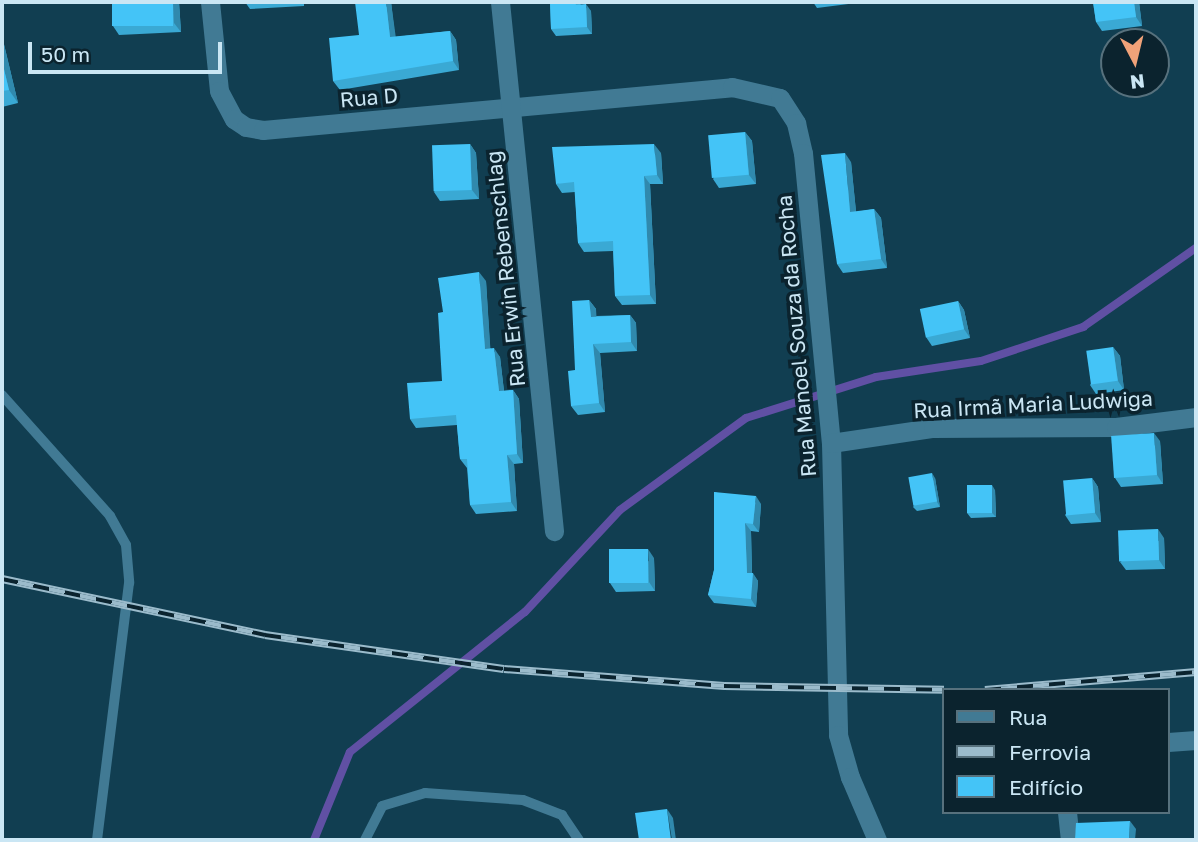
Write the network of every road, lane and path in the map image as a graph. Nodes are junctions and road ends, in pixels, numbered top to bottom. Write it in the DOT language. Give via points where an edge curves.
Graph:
graph roads {
  1 [pos="209,2"];
  2 [pos="500,2"];
  3 [pos="511,107"];
  4 [pos="2,395"];
  5 [pos="1196,417"];
  6 [pos="831,443"];
  7 [pos="554,531"];
  8 [pos="1196,740"];
  9 [pos="1170,742"];
  10 [pos="1067,814"];
  11 [pos="97,840"];
  12 [pos="365,840"];
  13 [pos="579,840"];
  14 [pos="877,840"];
  15 [pos="1070,840"];
  1 -- 3 [label="street, Rua D" via="219,92 234,119 263,130"];
  2 -- 3 [label="street, Rua Erwin Rebenschlag"];
  3 -- 6 [label="street, Rua Manoel Souza da Rocha" via="732,87 780,98 796,123 803,153"];
  3 -- 7 [label="street, Rua Erwin Rebenschlag"];
  4 -- 11 [label="lane" via="110,516 126,545 129,583"];
  5 -- 6 [label="street, Rua Irmã Maria Ludwiga" via="1116,427 933,428"];
  6 -- 14 [label="street, Rua Manoel Souza da Rocha" via="838,735"];
  8 -- 9 [label="street"];
  10 -- 15 [label="street"];
  12 -- 13 [label="lane" via="382,806 425,793 523,800 562,815"];
}
